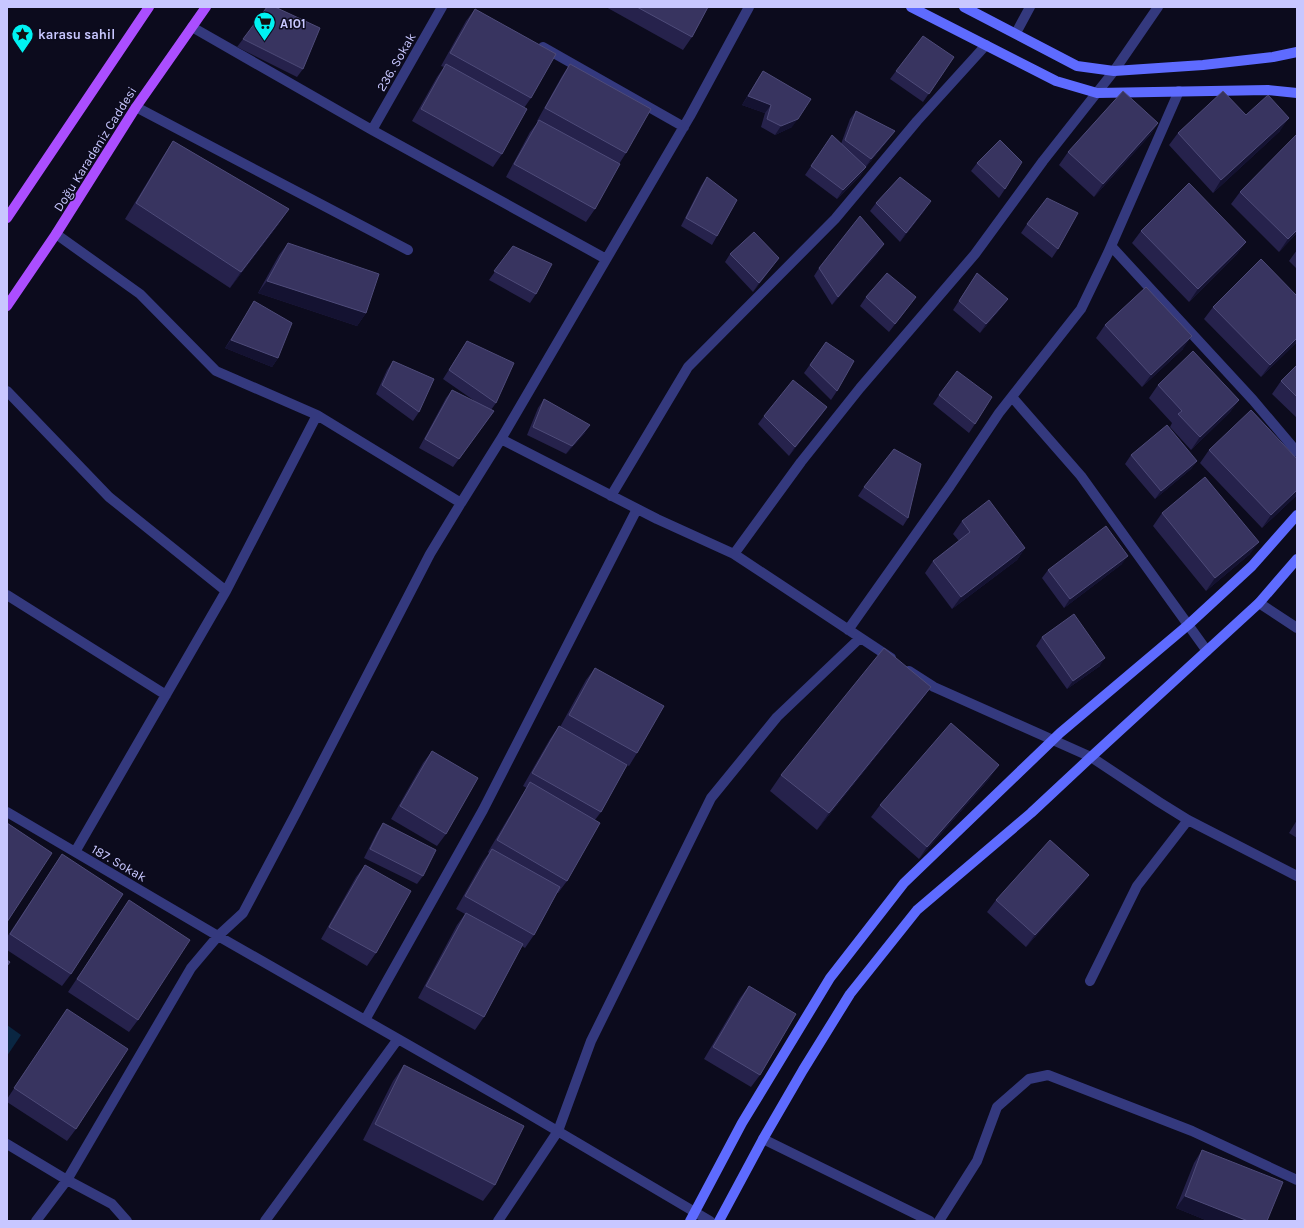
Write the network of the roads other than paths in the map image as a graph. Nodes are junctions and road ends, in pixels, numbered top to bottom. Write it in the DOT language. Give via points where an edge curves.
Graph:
graph roads {
  1 [pos="149,7"];
  2 [pos="206,7"];
  3 [pos="442,7"];
  4 [pos="749,7"];
  5 [pos="911,7"];
  6 [pos="964,7"];
  7 [pos="1030,7"];
  8 [pos="1158,7"];
  9 [pos="192,27"];
  10 [pos="1016,33"];
  11 [pos="533,42"];
  12 [pos="986,45"];
  13 [pos="1297,52"];
  14 [pos="1114,71"];
  15 [pos="1179,91"];
  16 [pos="1297,92"];
  17 [pos="1097,93"];
  18 [pos="136,107"];
  19 [pos="684,127"];
  20 [pos="372,130"];
  21 [pos="7,218"];
  22 [pos="56,234"];
  23 [pos="1111,246"];
  24 [pos="408,250"];
  25 [pos="606,259"];
  26 [pos="7,306"];
  27 [pos="7,391"];
  28 [pos="1012,397"];
  29 [pos="317,415"];
  30 [pos="500,439"];
  31 [pos="1297,452"];
  32 [pos="611,496"];
  33 [pos="462,503"];
  34 [pos="637,509"];
  35 [pos="1297,515"];
  36 [pos="734,554"];
  37 [pos="1297,560"];
  38 [pos="226,591"];
  39 [pos="7,595"];
  40 [pos="1259,604"];
  41 [pos="1188,625"];
  42 [pos="1297,628"];
  43 [pos="848,630"];
  44 [pos="860,638"];
  45 [pos="1207,651"];
  46 [pos="166,695"];
  47 [pos="1053,740"];
  48 [pos="1090,757"];
  49 [pos="7,812"];
  50 [pos="1188,820"];
  51 [pos="75,852"];
  52 [pos="1297,876"];
  53 [pos="218,936"];
  54 [pos="1090,981"];
  55 [pos="365,1020"];
  56 [pos="398,1039"];
  57 [pos="558,1131"];
  58 [pos="763,1139"];
  59 [pos="7,1144"];
  60 [pos="67,1180"];
  61 [pos="1297,1180"];
  62 [pos="693,1216"];
  63 [pos="36,1221"];
  64 [pos="127,1221"];
  65 [pos="265,1221"];
  66 [pos="498,1221"];
  67 [pos="710,1221"];
  68 [pos="719,1221"];
  69 [pos="930,1221"];
  70 [pos="939,1221"];
  1 -- 21 [label="main road"];
  2 -- 9 [label="main road, Doğu Karadeniz Caddesi"];
  3 -- 20 [label="street, 236. Sokak"];
  4 -- 19 [label="street"];
  5 -- 12 [label="main road"];
  6 -- 10 [label="main road"];
  7 -- 10 [label="street"];
  8 -- 14 [label="street"];
  9 -- 18 [label="main road, Doğu Karadeniz Caddesi"];
  9 -- 20 [label="street"];
  10 -- 14 [label="main road" via="1077,66"];
  11 -- 19 [label="street"];
  12 -- 17 [label="main road" via="1056,81"];
  12 -- 32 [label="street" via="917,121 835,219 688,367"];
  13 -- 14 [label="main road" via="1273,58"];
  14 -- 17 [label="street"];
  15 -- 16 [label="main road"];
  15 -- 17 [label="main road"];
  15 -- 23 [label="street"];
  17 -- 36 [label="street" via="975,254 860,388 801,462"];
  18 -- 22 [label="main road, Doğu Karadeniz Caddesi"];
  18 -- 24 [label="street"];
  19 -- 25 [label="street"];
  20 -- 25 [label="street"];
  22 -- 26 [label="main road, Doğu Karadeniz Caddesi"];
  22 -- 29 [label="street" via="140,294 216,371"];
  23 -- 28 [label="street" via="1081,309"];
  23 -- 31 [label="street" via="1253,400"];
  25 -- 30 [label="street"];
  27 -- 38 [label="street" via="109,497"];
  28 -- 41 [label="street" via="1081,476"];
  28 -- 43 [label="street"];
  29 -- 33 [label="street"];
  29 -- 38 [label="street"];
  30 -- 32 [label="street"];
  30 -- 33 [label="street"];
  32 -- 34 [label="street"];
  33 -- 53 [label="street" via="430,554 243,913"];
  34 -- 36 [label="street"];
  34 -- 55 [label="street" via="483,810"];
  35 -- 41 [label="main road" via="1252,566"];
  36 -- 43 [label="street"];
  37 -- 40 [label="main road"];
  38 -- 46 [label="street"];
  39 -- 46 [label="street"];
  40 -- 42 [label="street"];
  40 -- 45 [label="main road"];
  41 -- 45 [label="street"];
  41 -- 47 [label="main road"];
  43 -- 44 [label="street"];
  44 -- 47 [label="street" via="934,687"];
  44 -- 57 [label="street" via="777,717 711,798 591,1041"];
  45 -- 48 [label="main road"];
  46 -- 51 [label="street"];
  47 -- 48 [label="street"];
  47 -- 62 [label="main road" via="904,883 830,978 742,1123"];
  48 -- 50 [label="street"];
  48 -- 58 [label="main road" via="1032,813 917,910 850,994"];
  49 -- 51 [label="street, 187. Sokak"];
  50 -- 52 [label="street"];
  50 -- 54 [label="street" via="1138,886"];
  51 -- 53 [label="street, 187. Sokak"];
  53 -- 55 [label="street, 187. Sokak"];
  53 -- 60 [label="street" via="191,968"];
  55 -- 56 [label="street, 187. Sokak"];
  56 -- 57 [label="street, 187. Sokak"];
  56 -- 65 [label="street"];
  57 -- 62 [label="street, 187. Sokak"];
  57 -- 66 [label="street"];
  58 -- 68 [label="main road"];
  58 -- 69 [label="street"];
  59 -- 60 [label="street"];
  60 -- 63 [label="street"];
  60 -- 64 [label="street" via="112,1204"];
  61 -- 70 [label="street" via="1192,1131 1048,1075 1029,1079 997,1107 976,1161"];
  62 -- 67 [label="street, 187. Sokak"];
}
